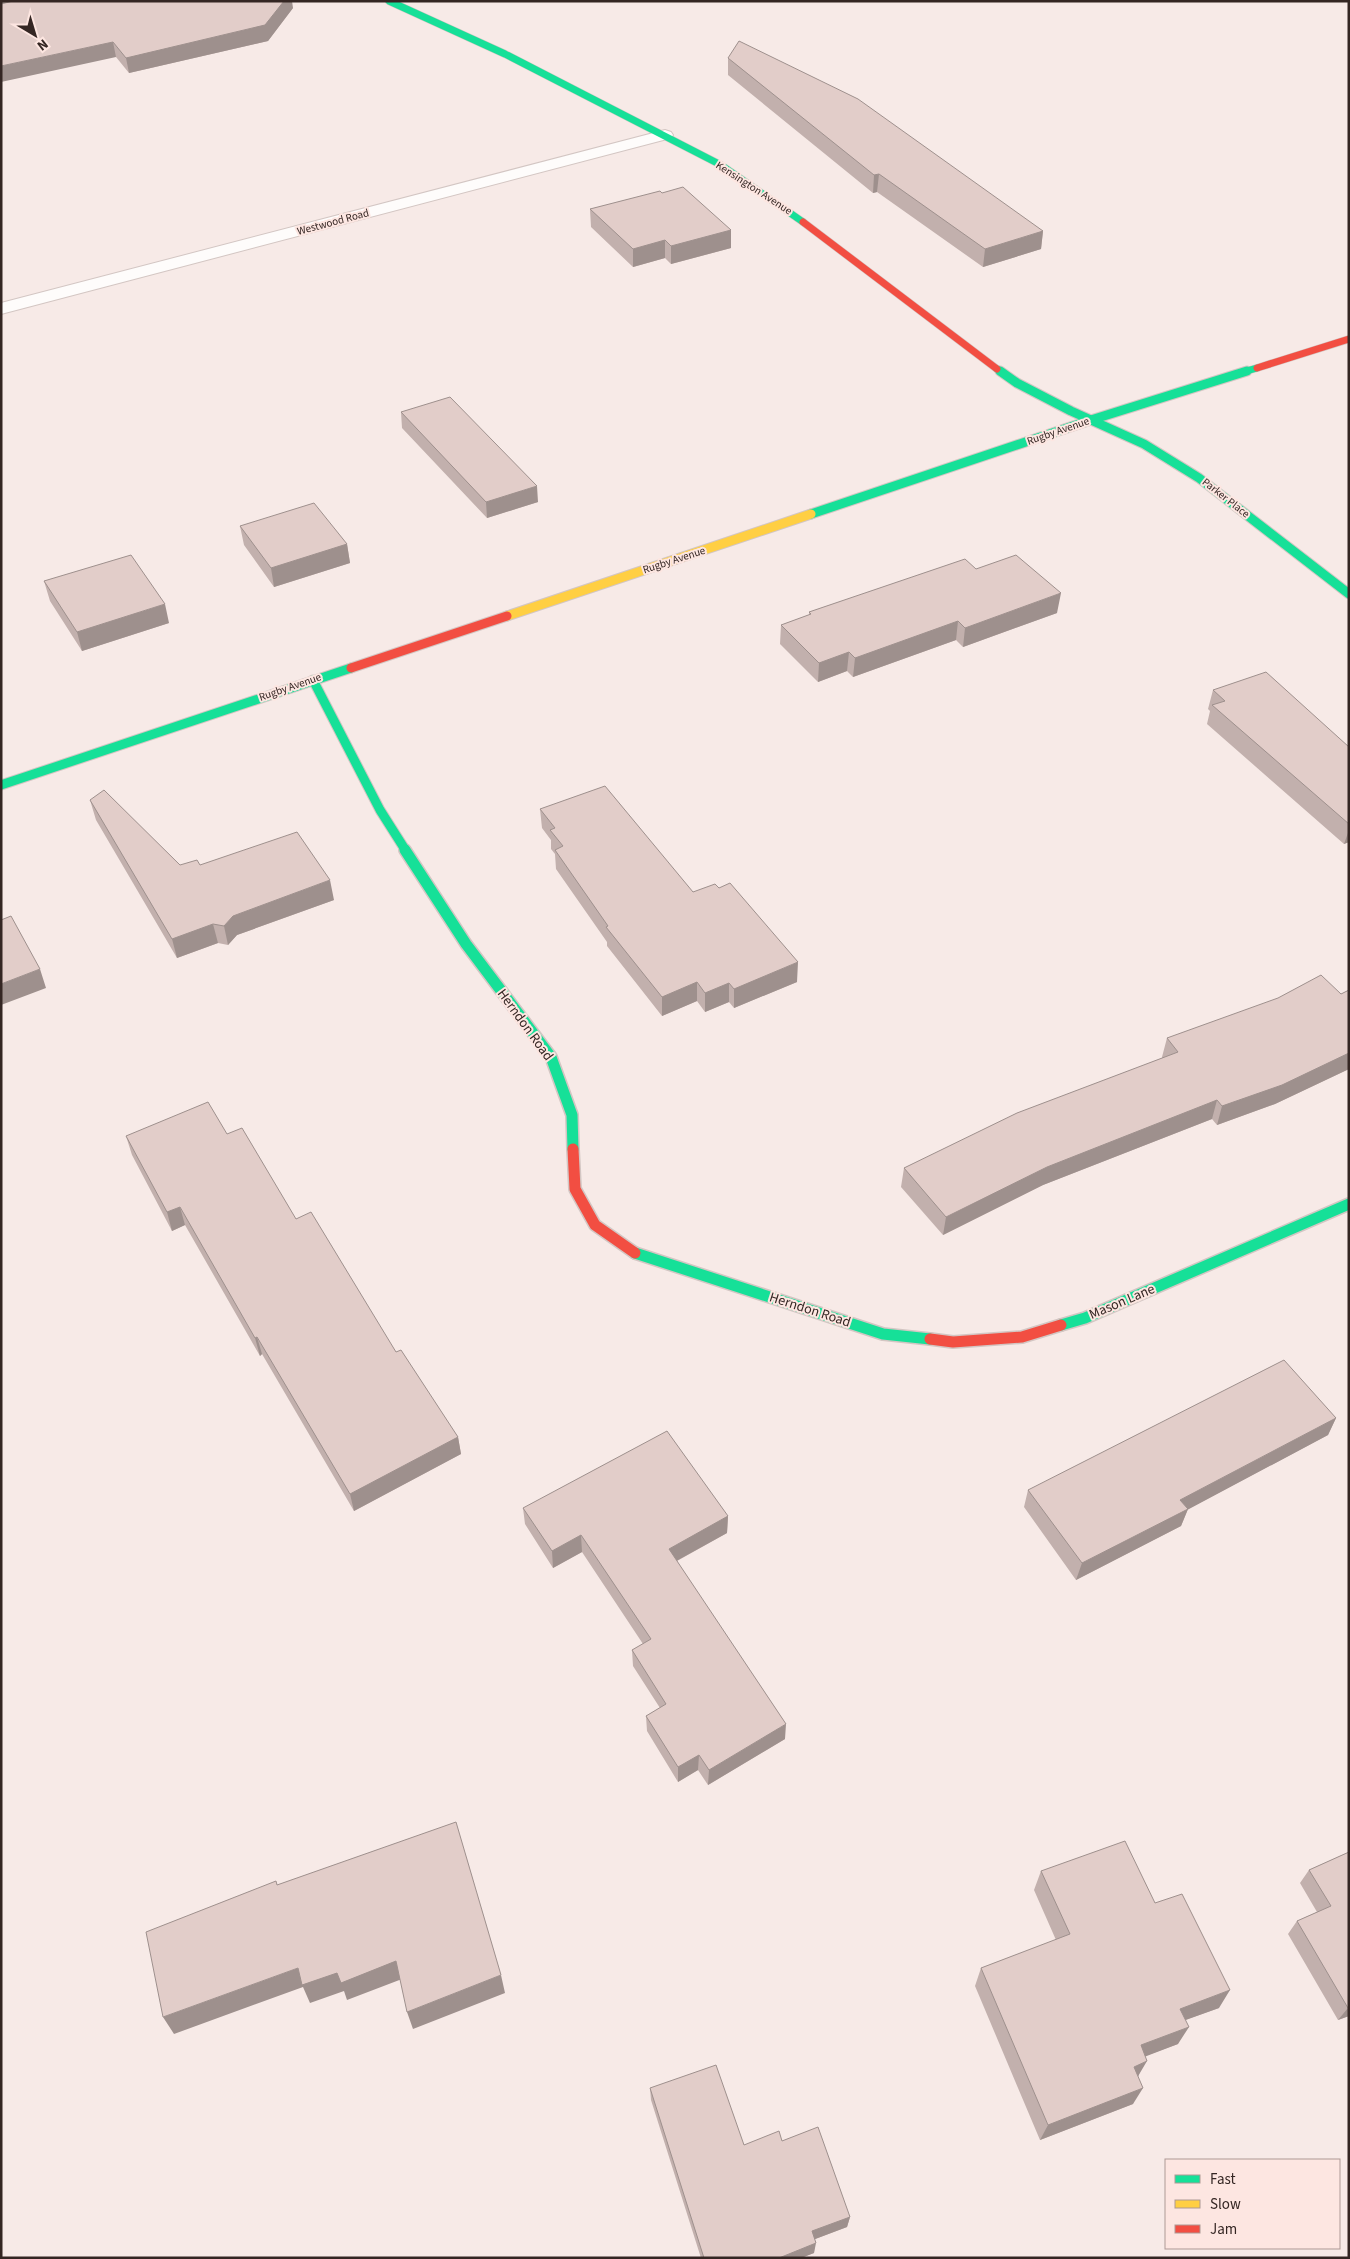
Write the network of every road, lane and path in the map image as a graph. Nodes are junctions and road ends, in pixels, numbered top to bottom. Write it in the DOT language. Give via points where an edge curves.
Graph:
graph roads {
  1 [pos="389,1"];
  2 [pos="665,135"];
  3 [pos="1,309"];
  4 [pos="1349,339"];
  5 [pos="1091,420"];
  6 [pos="1349,594"];
  7 [pos="313,680"];
  8 [pos="1,785"];
  9 [pos="1349,1204"];
  10 [pos="882,1334"];
  1 -- 2 [label="street, Kensington Avenue" via="505,54"];
  2 -- 3 [label="street, Westwood Road"];
  2 -- 5 [label="street, Kensington Avenue" via="721,165 780,204 1017,384"];
  4 -- 5 [label="street, Rugby Avenue"];
  5 -- 6 [label="street, Parker Place" via="1144,444 1199,478"];
  5 -- 7 [label="street, Rugby Avenue"];
  7 -- 8 [label="street, Rugby Avenue"];
  7 -- 10 [label="street, Herndon Road" via="380,810 466,944 551,1058 572,1115 575,1188 595,1225 633,1252"];
  9 -- 10 [label="street, Mason Lane" via="1085,1318 1022,1337 952,1342"];
}
